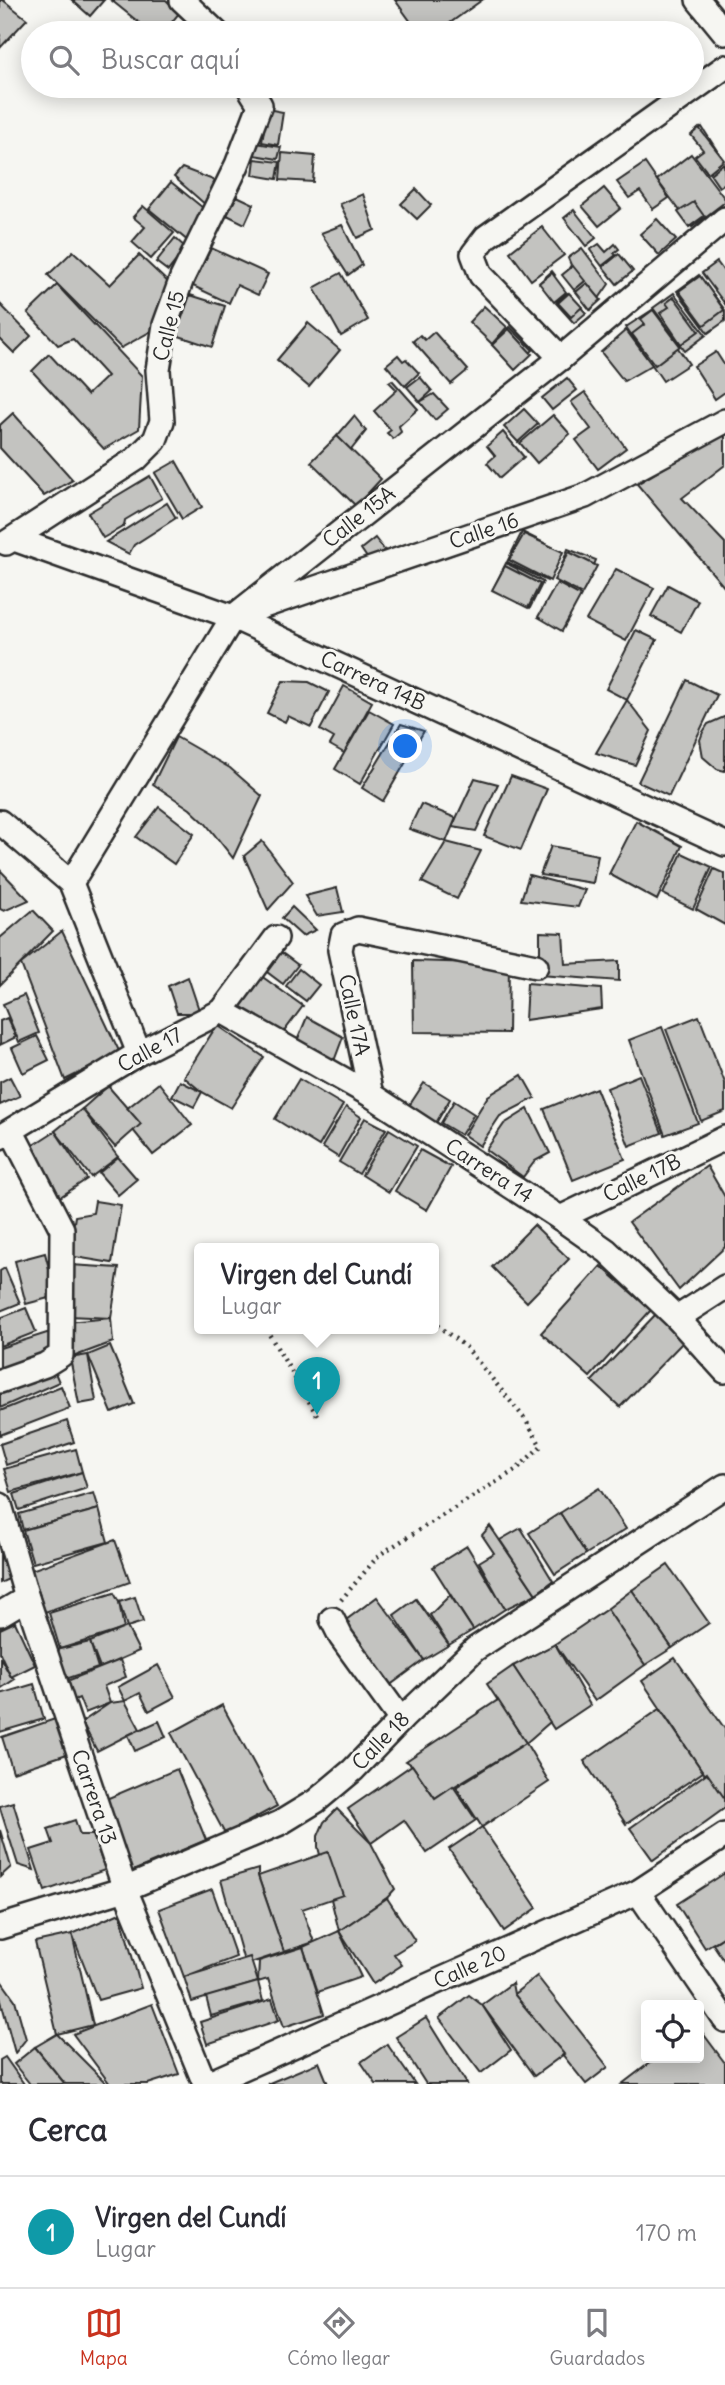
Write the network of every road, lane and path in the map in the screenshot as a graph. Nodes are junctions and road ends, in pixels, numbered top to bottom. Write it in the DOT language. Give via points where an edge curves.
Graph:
graph roads {
  1 [pos="182,0"];
  2 [pos="698,0"];
  3 [pos="204,21"];
  4 [pos="725,33"];
  5 [pos="725,67"];
  6 [pos="704,82"];
  7 [pos="256,98"];
  8 [pos="681,98"];
  9 [pos="725,219"];
  10 [pos="561,358"];
  11 [pos="725,421"];
  12 [pos="7,542"];
  13 [pos="233,617"];
  14 [pos="0,822"];
  15 [pos="725,844"];
  16 [pos="71,883"];
  17 [pos="276,938"];
  18 [pos="536,966"];
  19 [pos="222,1011"];
  20 [pos="139,1053"];
  21 [pos="371,1095"];
  22 [pos="6,1134"];
  23 [pos="724,1141"];
  24 [pos="560,1218"];
  25 [pos="725,1287"];
  26 [pos="677,1318"];
  27 [pos="439,1327"];
  28 [pos="269,1334"];
  29 [pos="725,1371"];
  30 [pos="0,1381"];
  31 [pos="317,1415"];
  32 [pos="725,1486"];
  33 [pos="0,1504"];
  34 [pos="27,1598"];
  35 [pos="0,1614"];
  36 [pos="332,1619"];
  37 [pos="401,1720"];
  38 [pos="725,1835"];
  39 [pos="125,1889"];
  40 [pos="638,1892"];
  41 [pos="0,1927"];
  42 [pos="725,2020"];
  43 [pos="206,2084"];
  1 -- 3 [label="street"];
  2 -- 4 [label="street"];
  5 -- 6 [label="street"];
  7 -- 12 [label="street, Calle 15" via="260,105 237,165 182,278 165,325 158,370 162,421 155,440 136,459"];
  8 -- 10 [label="street" via="486,237 472,254 481,275"];
  9 -- 10 [label="street, Calle 15A"];
  10 -- 13 [label="street, Calle 15A"];
  11 -- 13 [label="street, Calle 16" via="585,496"];
  12 -- 13 [label="street, Carrera 14B"];
  13 -- 15 [label="street, Carrera 14B"];
  13 -- 16 [label="street, Calle 15A"];
  14 -- 16 [label="street"];
  16 -- 20 [label="street"];
  17 -- 19 [label="street, Calle 17"];
  18 -- 21 [label="street, Calle 17A" via="358,929 343,935 340,950"];
  19 -- 20 [label="street, Calle 17"];
  19 -- 21 [label="street, Carrera 14"];
  20 -- 22 [label="street, Calle 17"];
  21 -- 24 [label="street, Carrera 14"];
  22 -- 30 [label="street" via="62,1229 61,1355"];
  23 -- 24 [label="street, Calle 17B"];
  24 -- 26 [label="street, Carrera 14" via="607,1251"];
  25 -- 26 [label="street"];
  26 -- 29 [label="street, Carrera 14"];
  27 -- 36 [label="path" via="466,1347 525,1419 541,1446 517,1469 379,1555 341,1600"];
  28 -- 31 [label="path"];
  32 -- 37 [label="street, Calle 18" via="475,1649"];
  33 -- 34 [label="street, Carrera 13"];
  34 -- 35 [label="street"];
  34 -- 39 [label="street, Carrera 13"];
  36 -- 37 [label="street"];
  37 -- 39 [label="street, Calle 18" via="316,1801 280,1823"];
  38 -- 40 [label="street, Calle 20"];
  39 -- 41 [label="street, Calle 18"];
  39 -- 43 [label="street, Carrera 13"];
  40 -- 42 [label="street"];
  40 -- 43 [label="street, Calle 20"];
}
